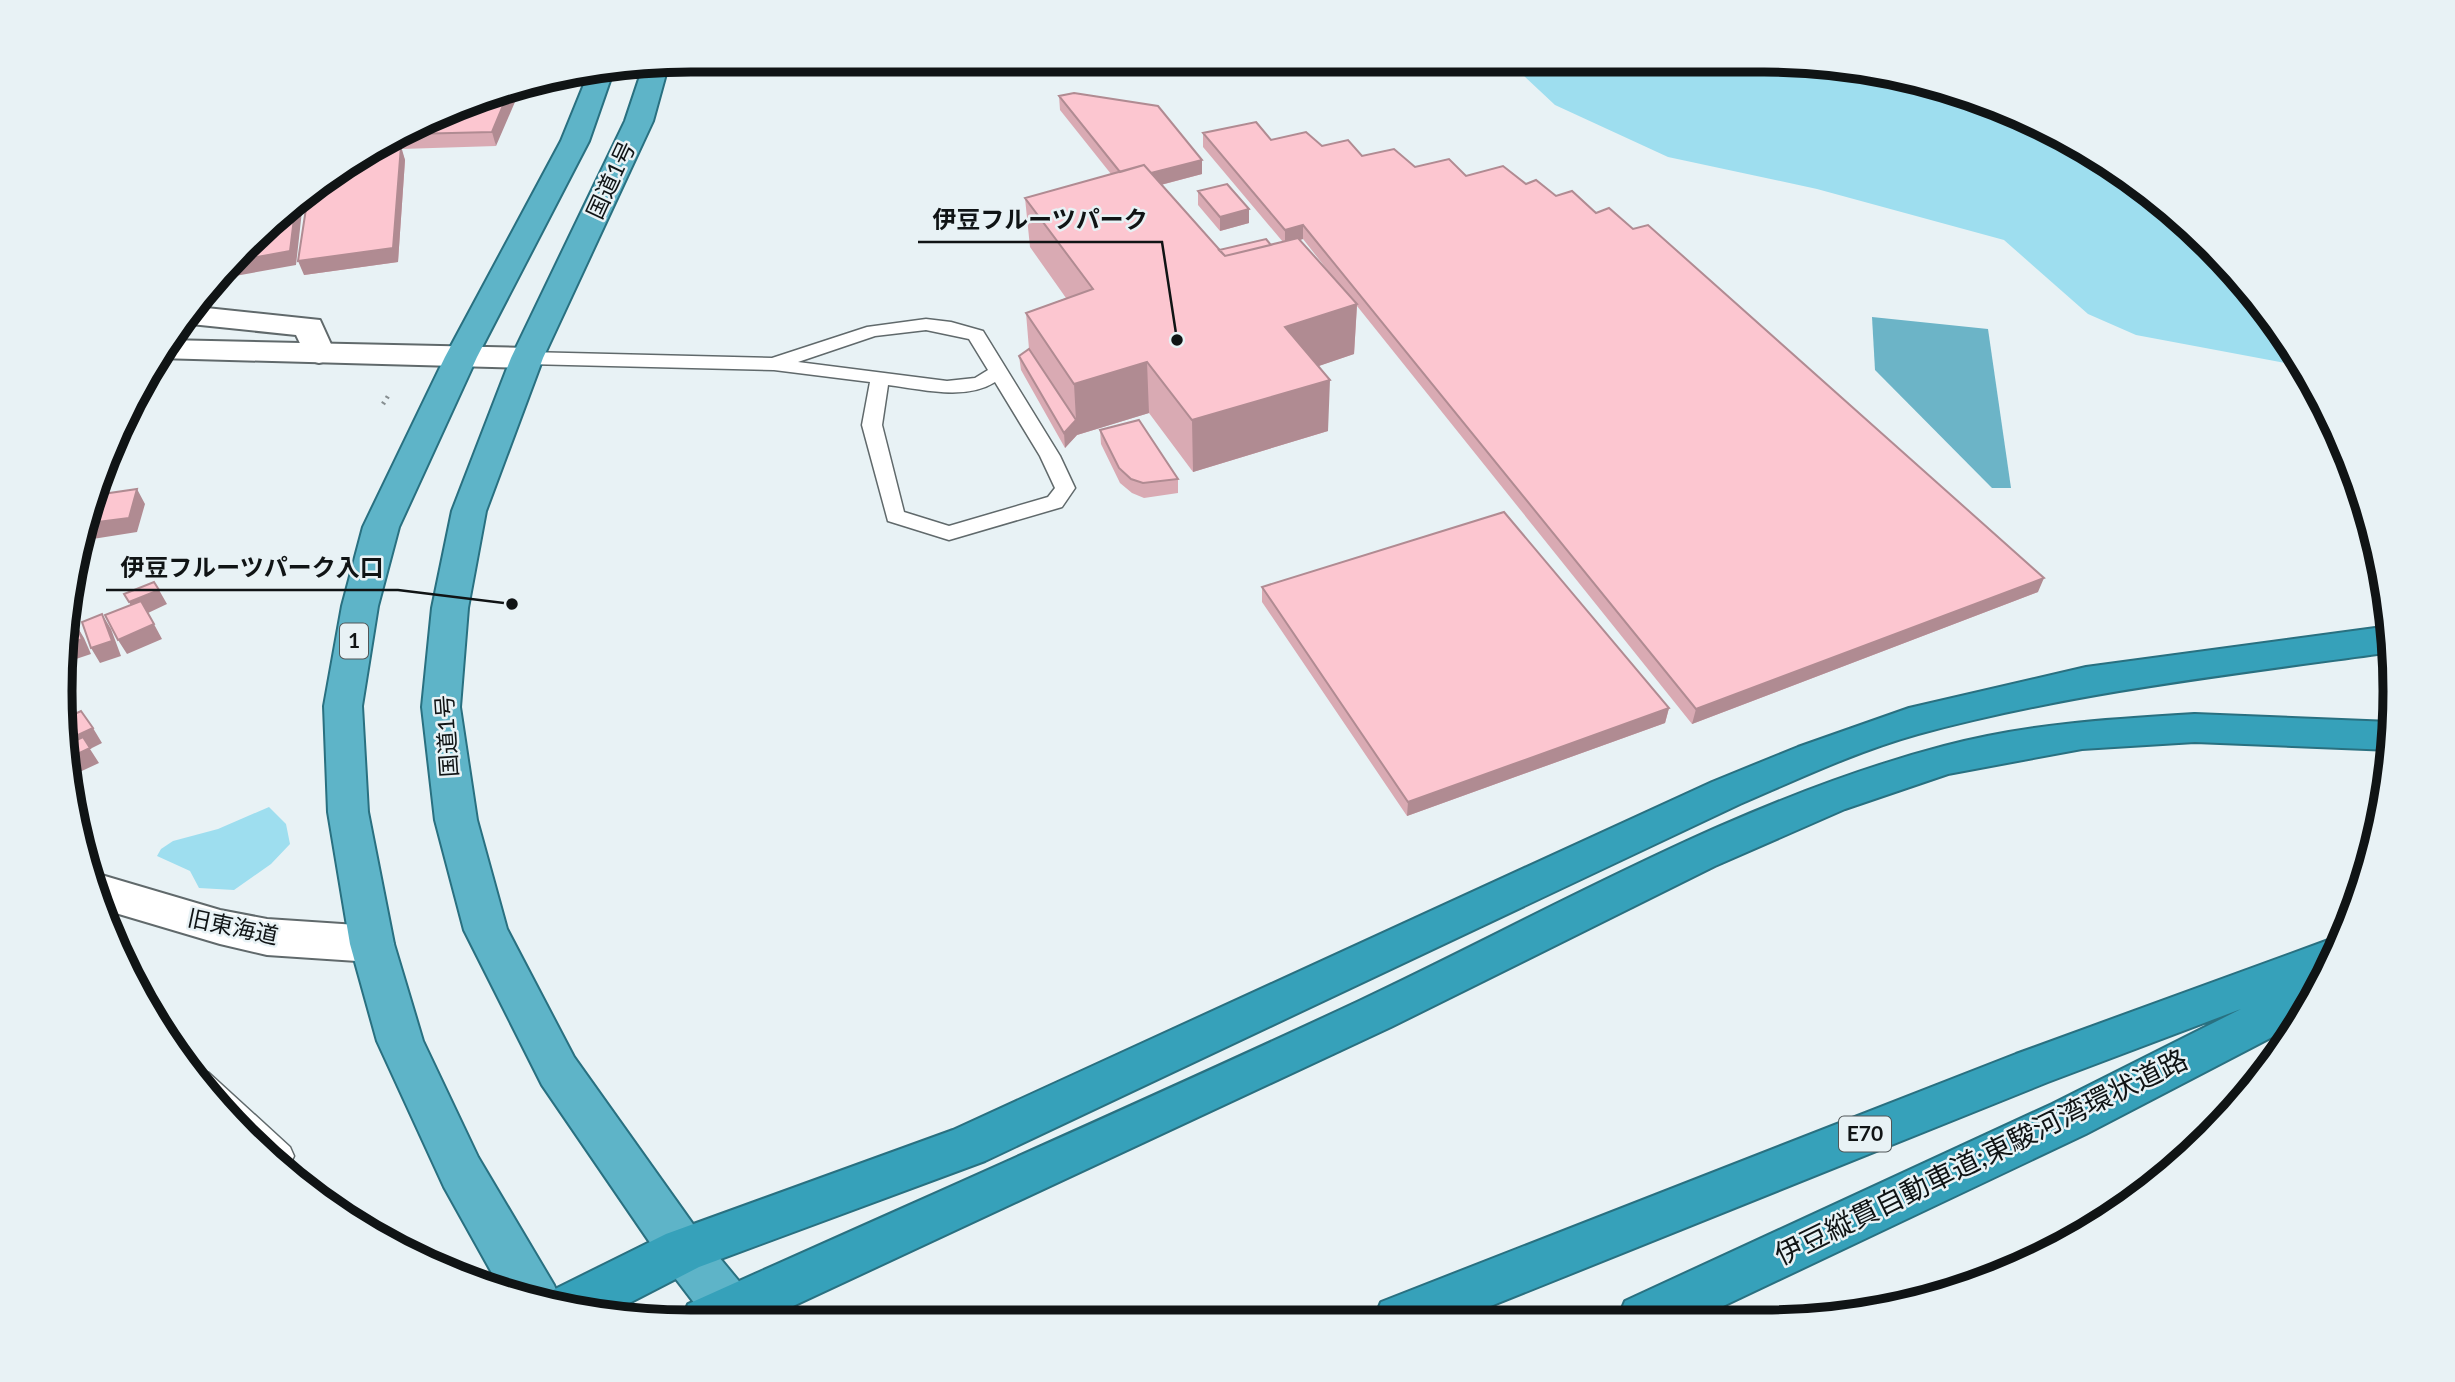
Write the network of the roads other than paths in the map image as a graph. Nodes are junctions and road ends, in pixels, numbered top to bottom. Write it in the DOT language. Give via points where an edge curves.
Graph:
graph roads {
  1 [pos="654,73"];
  2 [pos="599,79"];
  3 [pos="198,317"];
  4 [pos="175,349"];
  5 [pos="319,353"];
  6 [pos="461,357"];
  7 [pos="527,358"];
  8 [pos="775,363"];
  9 [pos="997,372"];
  10 [pos="880,377"];
  11 [pos="2381,640"];
  12 [pos="2382,736"];
  13 [pos="106,893"];
  14 [pos="372,944"];
  15 [pos="2321,961"];
  16 [pos="2300,1001"];
  17 [pos="683,1250"];
  18 [pos="528,1288"];
  19 [pos="584,1300"];
  20 [pos="722,1310"];
  21 [pos="741,1310"];
  22 [pos="1422,1310"];
  23 [pos="1660,1310"];
  1 -- 7 [label="highway, 国道1号" via="639,121"];
  2 -- 6 [label="highway, 1" via="575,141"];
  3 -- 5 [label="street" via="309,327"];
  4 -- 5 [label="street"];
  5 -- 6 [label="street"];
  6 -- 7 [label="street"];
  6 -- 14 [label="highway, 1" via="381,527 360,606 342,706 348,812"];
  7 -- 8 [label="lane"];
  7 -- 17 [label="highway, 国道1号" via="469,511 450,608 441,707 456,820 486,930 558,1072"];
  8 -- 9 [label="lane" via="846,338 934,325 976,335"];
  8 -- 10 [label="lane"];
  9 -- 10 [label="lane" via="964,387"];
  9 -- 10 [label="lane" via="1065,488 1055,502 949,533 895,516 872,425"];
  11 -- 17 [label="highway" via="2086,681 1909,722 1726,793 968,1146"];
  12 -- 21 [label="highway" via="2195,727 2082,735 1946,760 1831,798 1700,855 1363,1019"];
  13 -- 14 [label="street, 旧東海道" via="267,937"];
  14 -- 18 [label="highway, 1" via="400,1041 461,1172"];
  15 -- 22 [label="highway, 伊豆縦貫自動車道;東駿河湾環状道路 / E70" via="2032,1068"];
  16 -- 23 [label="highway, 伊豆縦貫自動車道;東駿河湾環状道路" via="2069,1119"];
  17 -- 19 [label="highway"];
  17 -- 20 [label="highway, 国道1号"];
}
